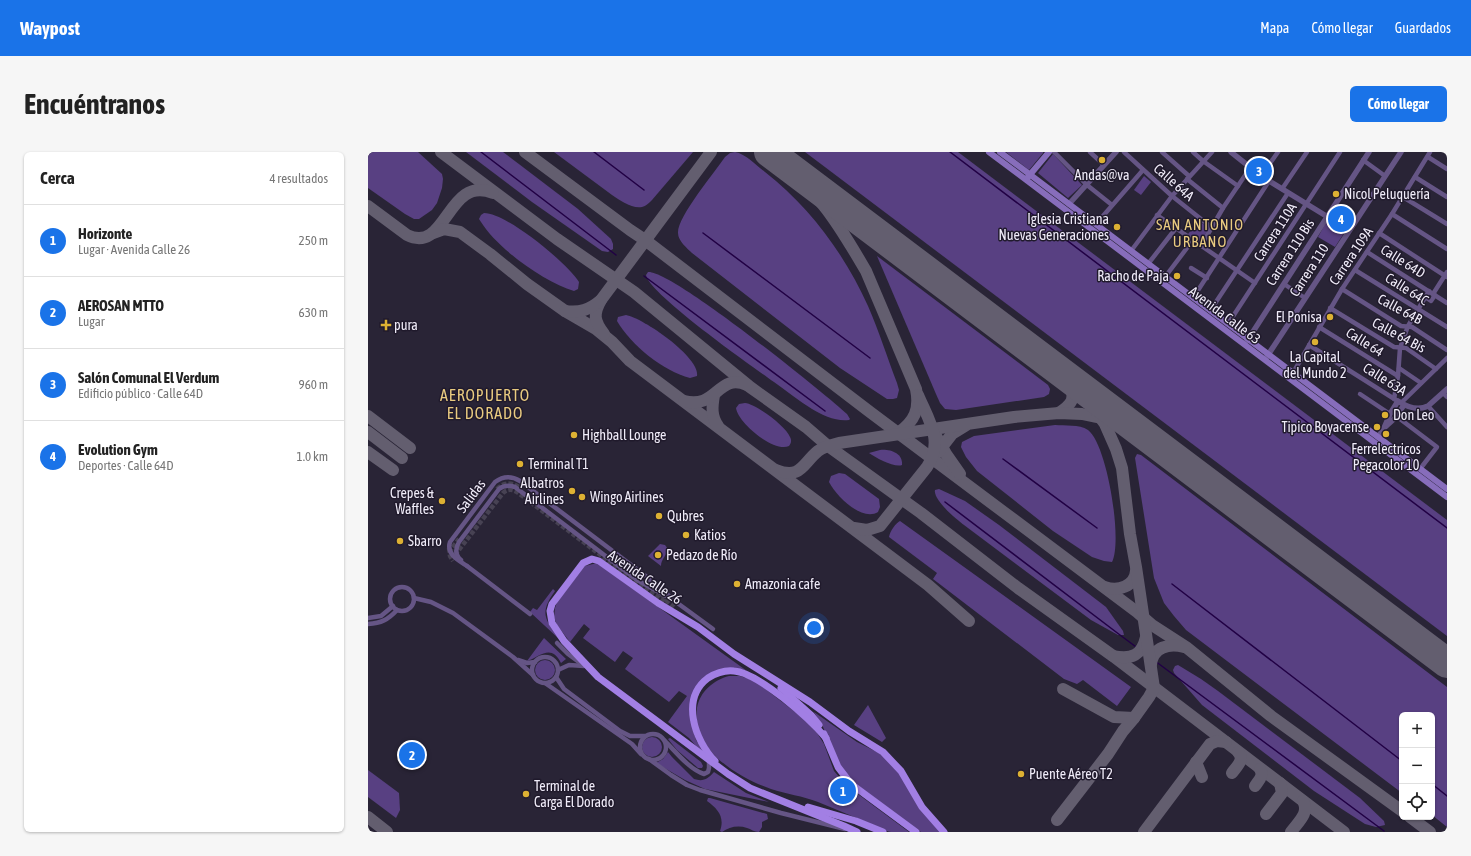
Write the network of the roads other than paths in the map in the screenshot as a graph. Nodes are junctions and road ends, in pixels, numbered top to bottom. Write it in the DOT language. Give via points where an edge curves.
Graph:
graph roads {
  1 [pos="989,152"];
  2 [pos="1000,152"];
  3 [pos="1049,152"];
  4 [pos="1054,152"];
  5 [pos="1090,152"];
  6 [pos="1116,152"];
  7 [pos="1124,152"];
  8 [pos="1162,152"];
  9 [pos="1193,152"];
  10 [pos="1212,152"];
  11 [pos="1231,152"];
  12 [pos="1278,152"];
  13 [pos="1307,152"];
  14 [pos="1340,152"];
  15 [pos="1369,152"];
  16 [pos="1401,152"];
  17 [pos="1430,152"];
  18 [pos="1428,157"];
  19 [pos="1363,160"];
  20 [pos="1204,161"];
  21 [pos="1104,165"];
  22 [pos="1250,168"];
  23 [pos="1447,169"];
  24 [pos="1144,170"];
  25 [pos="1261,176"];
  26 [pos="1385,176"];
  27 [pos="1028,177"];
  28 [pos="1415,177"];
  29 [pos="1188,178"];
  30 [pos="1269,181"];
  31 [pos="1086,184"];
  32 [pos="1238,186"];
  33 [pos="1282,189"];
  34 [pos="1288,193"];
  35 [pos="1172,196"];
  36 [pos="1403,197"];
  37 [pos="1447,197"];
  38 [pos="1069,204"];
  39 [pos="1306,204"];
  40 [pos="1112,205"];
  41 [pos="1223,208"];
  42 [pos="1392,214"];
  43 [pos="1157,215"];
  44 [pos="1327,217"];
  45 [pos="1096,224"];
  46 [pos="1447,224"];
  47 [pos="1176,228"];
  48 [pos="1211,228"];
  49 [pos="1349,230"];
  50 [pos="1379,234"];
  51 [pos="1193,240"];
  52 [pos="1201,246"];
  53 [pos="1447,249"];
  54 [pos="1131,251"];
  55 [pos="1367,252"];
  56 [pos="1219,258"];
  57 [pos="1148,264"];
  58 [pos="1191,268"];
  59 [pos="1237,270"];
  60 [pos="1355,270"];
  61 [pos="1446,275"];
  62 [pos="1166,277"];
  63 [pos="1207,278"];
  64 [pos="1255,283"];
  65 [pos="1284,284"];
  66 [pos="1342,289"];
  67 [pos="1432,293"];
  68 [pos="1193,298"];
  69 [pos="1305,298"];
  70 [pos="1447,303"];
  71 [pos="1330,308"];
  72 [pos="1418,309"];
  73 [pos="1210,311"];
  74 [pos="1228,324"];
  75 [pos="1408,326"];
  76 [pos="1319,327"];
  77 [pos="1447,327"];
  78 [pos="1246,342"];
  79 [pos="1309,345"];
  80 [pos="1400,348"];
  81 [pos="1447,350"];
  82 [pos="1266,357"];
  83 [pos="1447,359"];
  84 [pos="1399,368"];
  85 [pos="1436,369"];
  86 [pos="1293,373"];
  87 [pos="1398,376"];
  88 [pos="1421,383"];
  89 [pos="1446,393"];
  90 [pos="1360,394"];
  91 [pos="1399,402"];
  92 [pos="1428,406"];
  93 [pos="1390,414"];
  94 [pos="1396,416"];
  95 [pos="1447,427"];
  96 [pos="1384,428"];
  97 [pos="1378,437"];
  98 [pos="1420,469"];
  99 [pos="1447,489"];
  100 [pos="1447,497"];
  101 [pos="467,566"];
  102 [pos="414,598"];
  103 [pos="676,602"];
  104 [pos="393,606"];
  105 [pos="397,610"];
  106 [pos="530,614"];
  107 [pos="368,618"];
  108 [pos="368,624"];
  109 [pos="713,628"];
  110 [pos="557,643"];
  111 [pos="513,657"];
  112 [pos="535,662"];
  113 [pos="584,666"];
  114 [pos="558,670"];
  115 [pos="764,674"];
  116 [pos="533,675"];
  117 [pos="556,677"];
  118 [pos="598,677"];
  119 [pos="545,683"];
  120 [pos="645,736"];
  121 [pos="826,738"];
  122 [pos="665,740"];
  123 [pos="641,754"];
  124 [pos="649,759"];
  125 [pos="709,761"];
  126 [pos="728,774"];
  127 [pos="764,793"];
  128 [pos="856,832"];
  129 [pos="884,832"];
  130 [pos="916,832"];
  131 [pos="944,832"];
  1 -- 27 [label="main road, Avenida Calle 63"];
  2 -- 27 [label="main road, Avenida Calle 63"];
  3 -- 27 [label="main road"];
  4 -- 31 [label="street"];
  5 -- 21 [label="street"];
  6 -- 21 [label="street"];
  7 -- 24 [label="street, Calle 64A"];
  8 -- 29 [label="street"];
  9 -- 20 [label="street"];
  10 -- 20 [label="street"];
  11 -- 22 [label="street"];
  12 -- 25 [label="street"];
  13 -- 33 [label="street"];
  14 -- 39 [label="street, Carrera 110A"];
  15 -- 19 [label="street, Carrera 110 Bis"];
  16 -- 26 [label="street, Carrera 110"];
  17 -- 18 [label="street, Carrera 109A"];
  18 -- 23 [label="street"];
  18 -- 28 [label="street, Carrera 109A"];
  19 -- 26 [label="street"];
  19 -- 44 [label="street, Carrera 110 Bis"];
  20 -- 29 [label="street"];
  20 -- 32 [label="street"];
  21 -- 31 [label="street"];
  22 -- 25 [label="street"];
  22 -- 32 [label="street"];
  24 -- 35 [label="street, Calle 64A"];
  24 -- 40 [label="street"];
  25 -- 30 [label="street"];
  26 -- 49 [label="street, Carrera 110"];
  27 -- 38 [label="main road, Avenida Calle 63"];
  27 -- 78 [label="main road, Avenida Calle 63"];
  28 -- 36 [label="street, Carrera 109A"];
  28 -- 37 [label="street"];
  29 -- 35 [label="street"];
  29 -- 41 [label="street"];
  30 -- 33 [label="street"];
  30 -- 56 [label="street"];
  31 -- 38 [label="street"];
  31 -- 40 [label="street"];
  32 -- 41 [label="street"];
  33 -- 34 [label="street"];
  34 -- 39 [label="street"];
  34 -- 59 [label="street"];
  35 -- 43 [label="street"];
  35 -- 48 [label="street, Calle 64A"];
  36 -- 42 [label="street, Carrera 109A"];
  36 -- 46 [label="street"];
  38 -- 45 [label="main road, Avenida Calle 63"];
  39 -- 44 [label="street"];
  39 -- 64 [label="street, Carrera 110A"];
  40 -- 45 [label="street"];
  41 -- 48 [label="street"];
  42 -- 50 [label="street, Carrera 109A"];
  42 -- 53 [label="street"];
  43 -- 47 [label="street"];
  43 -- 54 [label="street"];
  44 -- 49 [label="street"];
  44 -- 65 [label="street, Carrera 110 Bis"];
  45 -- 54 [label="main road, Avenida Calle 63"];
  47 -- 51 [label="street"];
  47 -- 57 [label="street"];
  48 -- 52 [label="street"];
  49 -- 69 [label="street, Carrera 110"];
  50 -- 55 [label="street, Carrera 109A"];
  50 -- 61 [label="street"];
  51 -- 52 [label="street"];
  51 -- 62 [label="street"];
  52 -- 56 [label="street"];
  54 -- 57 [label="main road, Avenida Calle 63"];
  55 -- 60 [label="street, Carrera 109A"];
  55 -- 67 [label="street, Calle 64D"];
  56 -- 59 [label="street"];
  56 -- 63 [label="street"];
  57 -- 62 [label="main road, Avenida Calle 63"];
  58 -- 63 [label="street"];
  59 -- 64 [label="street"];
  59 -- 73 [label="street"];
  60 -- 66 [label="street, Carrera 109A"];
  60 -- 72 [label="street, Calle 64C"];
  61 -- 67 [label="street"];
  62 -- 68 [label="main road, Avenida Calle 63"];
  63 -- 68 [label="street"];
  64 -- 74 [label="street, Carrera 110A"];
  65 -- 69 [label="street"];
  65 -- 78 [label="street, Carrera 110 Bis"];
  66 -- 71 [label="street, Carrera 109A"];
  66 -- 75 [label="street, Calle 64B" via="1402,326"];
  67 -- 70 [label="street, Calle 64D"];
  67 -- 72 [label="street" via="1425,297"];
  68 -- 73 [label="main road, Avenida Calle 63"];
  69 -- 82 [label="street, Carrera 110"];
  71 -- 76 [label="street, Carrera 109A"];
  71 -- 80 [label="street, Calle 64 Bis" via="1394,348"];
  72 -- 75 [label="street"];
  72 -- 77 [label="street, Calle 64C"];
  73 -- 74 [label="main road, Avenida Calle 63"];
  74 -- 78 [label="main road, Avenida Calle 63"];
  75 -- 80 [label="street"];
  75 -- 81 [label="street, Calle 64B"];
  76 -- 79 [label="street, Carrera 109A"];
  76 -- 87 [label="street, Calle 64"];
  78 -- 82 [label="main road, Avenida Calle 63"];
  79 -- 86 [label="street, Carrera 109A"];
  79 -- 91 [label="street, Calle 63A"];
  80 -- 84 [label="street"];
  80 -- 85 [label="street, Calle 64 Bis" via="1406,348"];
  82 -- 86 [label="main road, Avenida Calle 63"];
  82 -- 100 [label="main road, Avenida Calle 63"];
  83 -- 85 [label="street"];
  84 -- 87 [label="street"];
  84 -- 88 [label="street"];
  85 -- 88 [label="street"];
  86 -- 97 [label="main road, Avenida Calle 63"];
  87 -- 91 [label="street"];
  88 -- 91 [label="street"];
  89 -- 92 [label="street"];
  90 -- 93 [label="street"];
  91 -- 92 [label="street, Calle 63A" via="1417,408"];
  91 -- 93 [label="street"];
  91 -- 94 [label="street"];
  92 -- 95 [label="street"];
  93 -- 96 [label="street"];
  94 -- 96 [label="street"];
  94 -- 98 [label="street" via="1437,447"];
  96 -- 97 [label="street"];
  97 -- 98 [label="main road, Avenida Calle 63"];
  98 -- 99 [label="main road, Avenida Calle 63"];
  101 -- 103 [label="street, Salidas, bridge" via="457,555 458,544 499,489 510,486 515,487 637,580"];
  101 -- 103 [label="street, Salidas, bridge" via="452,555 450,542 495,482 513,477 647,577"];
  101 -- 106 [label="street, Salidas"];
  102 -- 104 [label="street" via="410,590 399,588 391,595"];
  102 -- 105 [label="street" via="414,603 406,611"];
  102 -- 111 [label="street" via="431,602 453,613"];
  103 -- 109 [label="street, Salidas"];
  104 -- 105 [label="street"];
  104 -- 107 [label="street" via="384,615"];
  105 -- 108 [label="street" via="379,624"];
  110 -- 113 [label="street"];
  111 -- 112 [label="street" via="523,663"];
  111 -- 116 [label="street"];
  112 -- 114 [label="street" via="541,657 549,657 556,662"];
  112 -- 116 [label="street" via="532,668"];
  113 -- 114 [label="street" via="569,665"];
  113 -- 118 [label="street"];
  114 -- 117 [label="street"];
  115 -- 118 [label="main road, Avenida Calle 26" via="599,561 592,560 583,562 563,588 552,604 550,615 559,635"];
  115 -- 121 [label="main road, Avenida Calle 26" via="814,718"];
  115 -- 131 [label="main road, Avenida Calle 26" via="810,702 888,756 902,771 922,807"];
  116 -- 119 [label="street" via="538,681"];
  117 -- 119 [label="street"];
  117 -- 120 [label="street" via="564,689 620,731 630,736"];
  118 -- 125 [label="main road, Avenida Calle 26"];
  119 -- 123 [label="street" via="632,744"];
  120 -- 122 [label="street" via="654,733"];
  120 -- 123 [label="street" via="640,742"];
  121 -- 126 [label="main road" via="808,719 756,679 740,672 717,673 704,682 697,692 693,719 696,733 705,749"];
  121 -- 130 [label="main road, Avenida Calle 26" via="838,767 851,784"];
  122 -- 124 [label="street" via="666,749 662,757"];
  122 -- 125 [label="street" via="699,772 708,772"];
  123 -- 124 [label="street"];
  124 -- 128 [label="street, Avenida Calle 26" via="670,775 700,790"];
  125 -- 126 [label="main road, Avenida Calle 26"];
  126 -- 127 [label="main road, Avenida Calle 26"];
  127 -- 128 [label="main road, Avenida Calle 26"];
  127 -- 129 [label="main road, Avenida Calle 26"];
}
